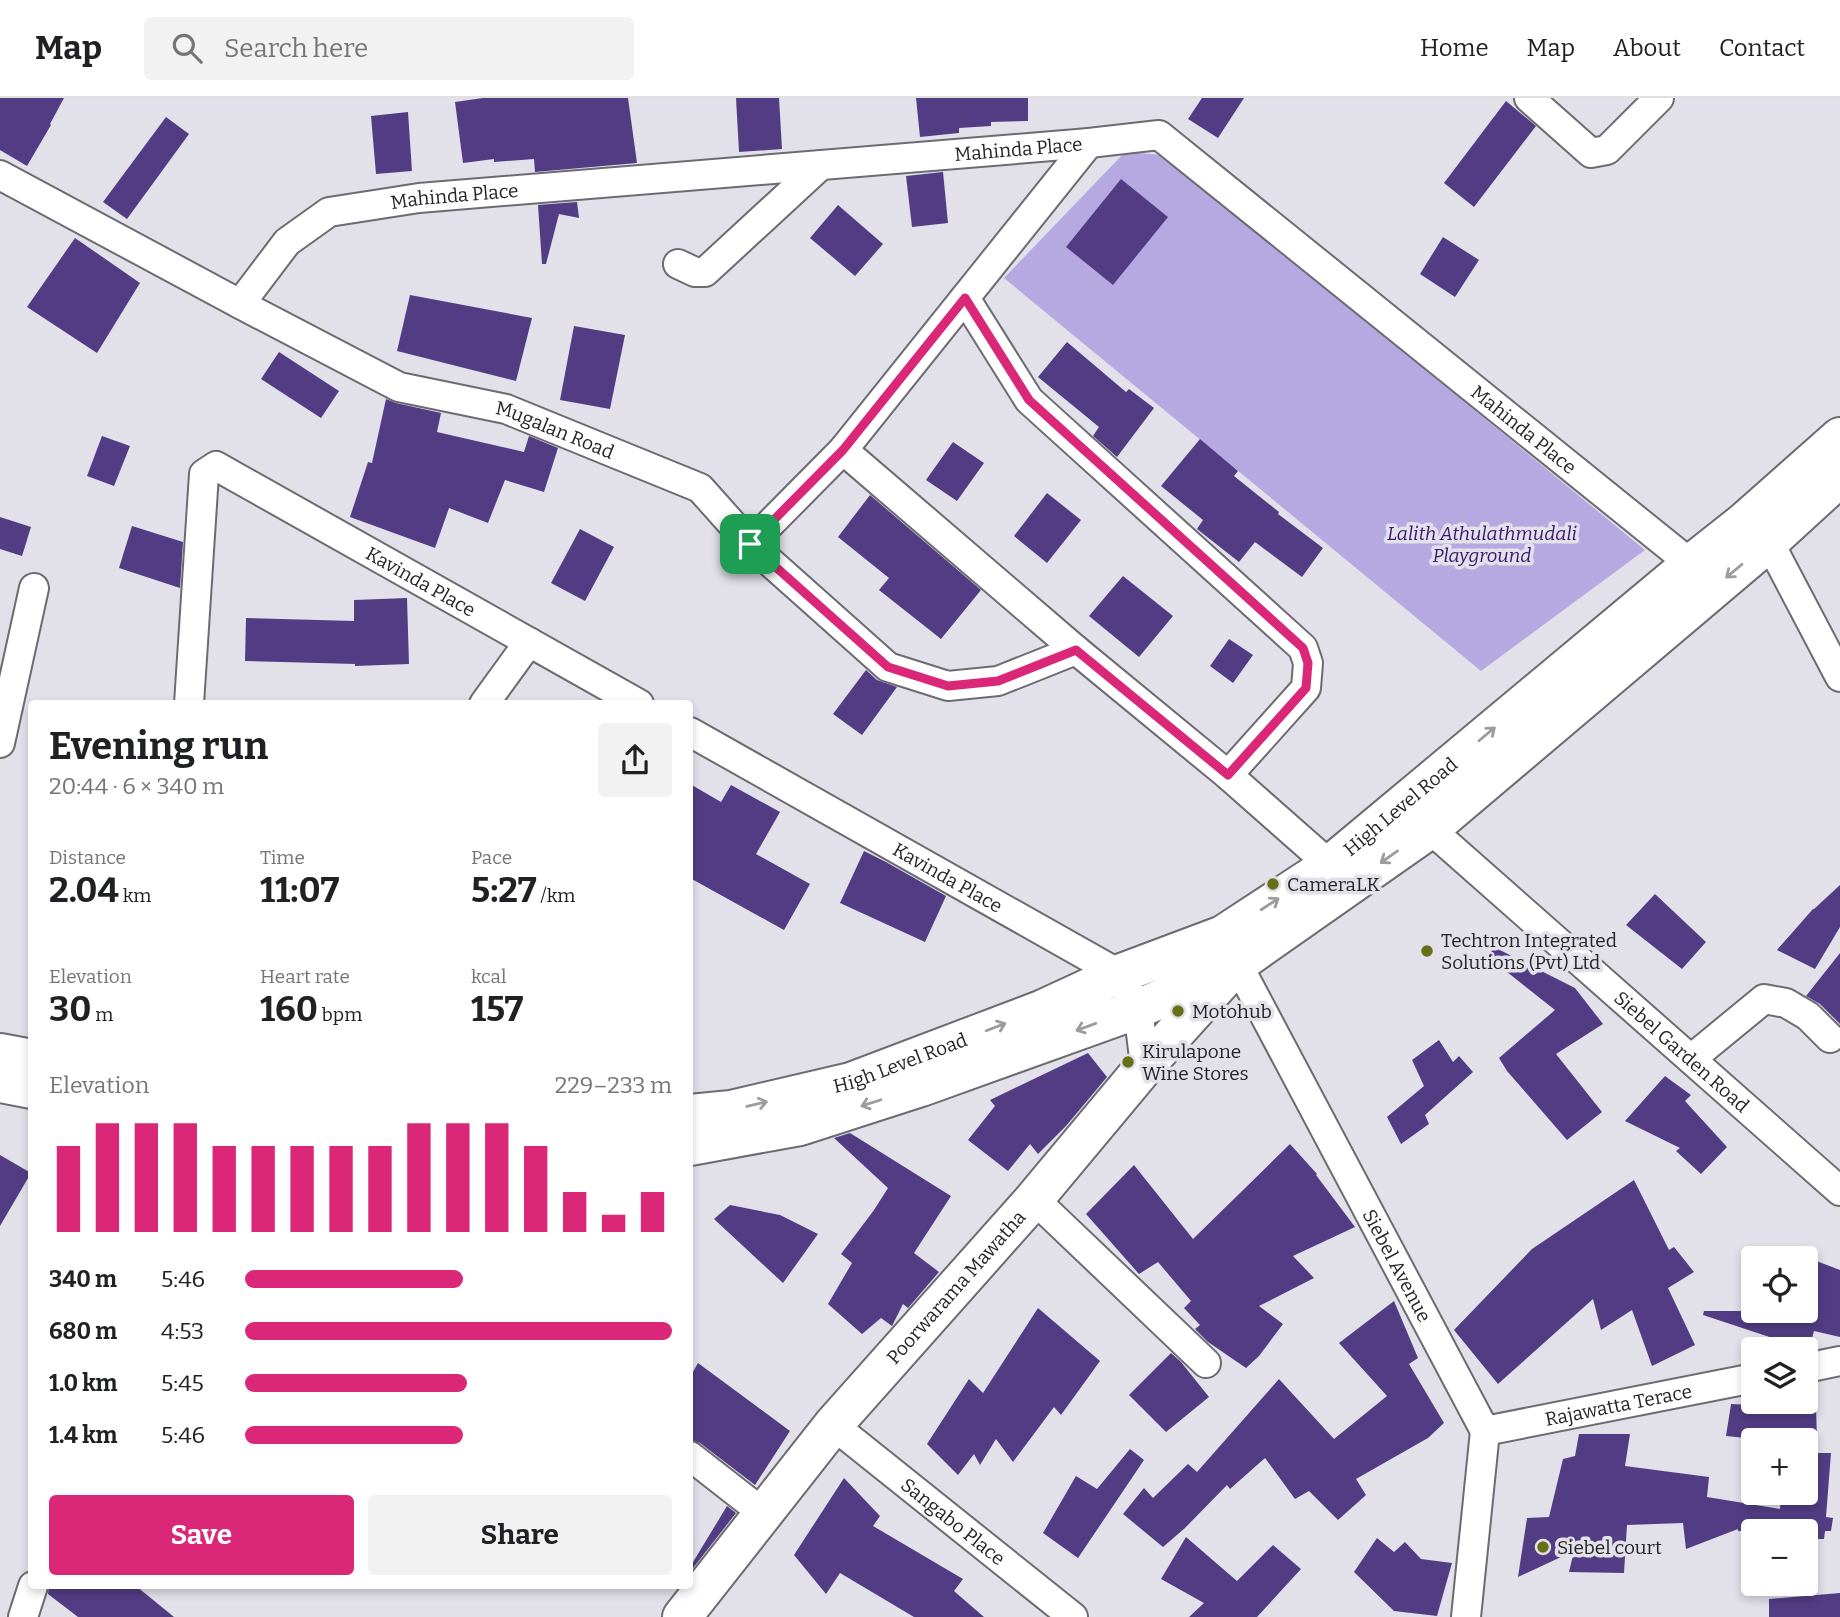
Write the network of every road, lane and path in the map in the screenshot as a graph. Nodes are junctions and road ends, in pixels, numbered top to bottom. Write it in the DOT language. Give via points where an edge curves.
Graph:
graph roads {
  1 [pos="1529,98"];
  2 [pos="1659,98"];
  3 [pos="1089,143"];
  4 [pos="821,166"];
  5 [pos="0,175"];
  6 [pos="678,264"];
  7 [pos="965,298"];
  8 [pos="240,304"];
  9 [pos="1840,437"];
  10 [pos="843,450"];
  11 [pos="1840,477"];
  12 [pos="1756,532"];
  13 [pos="750,544"];
  14 [pos="1691,564"];
  15 [pos="34,588"];
  16 [pos="529,642"];
  17 [pos="1076,650"];
  18 [pos="1840,677"];
  19 [pos="189,700"];
  20 [pos="487,700"];
  21 [pos="632,700"];
  22 [pos="693,734"];
  23 [pos="0,743"];
  24 [pos="1228,775"];
  25 [pos="1430,829"];
  26 [pos="1331,865"];
  27 [pos="1230,950"];
  28 [pos="1119,974"];
  29 [pos="1138,1009"];
  30 [pos="1830,1038"];
  31 [pos="0,1053"];
  32 [pos="28,1058"];
  33 [pos="1691,1059"];
  34 [pos="1145,1066"];
  35 [pos="0,1083"];
  36 [pos="28,1088"];
  37 [pos="693,1114"];
  38 [pos="693,1145"];
  39 [pos="1840,1191"];
  40 [pos="1034,1199"];
  41 [pos="1840,1361"];
  42 [pos="1206,1363"];
  43 [pos="1818,1366"];
  44 [pos="1741,1381"];
  45 [pos="833,1425"];
  46 [pos="1485,1431"];
  47 [pos="693,1458"];
  48 [pos="763,1513"];
  49 [pos="32,1589"];
  50 [pos="23,1617"];
  51 [pos="682,1617"];
  52 [pos="1073,1617"];
  53 [pos="1466,1617"];
  1 -- 2 [label="street" via="1591,153 1607,150"];
  3 -- 4 [label="street, Mahinda Place"];
  3 -- 7 [label="street"];
  3 -- 14 [label="street, Mahinda Place" via="1158,135"];
  4 -- 6 [label="street" via="705,272"];
  4 -- 8 [label="street, Mahinda Place" via="419,198 329,212 287,242"];
  5 -- 8 [label="street, Mugalan Road"];
  7 -- 10 [label="street"];
  7 -- 24 [label="street" via="1029,400 1303,648 1308,663 1306,688"];
  8 -- 13 [label="street, Mugalan Road" via="399,387 506,409 700,488"];
  9 -- 12 [label="main road, High Level Road"];
  10 -- 13 [label="street"];
  10 -- 17 [label="street"];
  11 -- 12 [label="main road, High Level Road"];
  12 -- 14 [label="main road, High Level Road"];
  12 -- 18 [label="street"];
  12 -- 25 [label="main road, High Level Road, one-way"];
  13 -- 17 [label="street, Mugalan Road" via="888,667 948,686 998,681"];
  26 -- 14 [label="main road, High Level Road, one-way"];
  15 -- 23 [label="street"];
  16 -- 19 [label="street, Kavinda Place" via="216,466 204,474"];
  16 -- 20 [label="street"];
  16 -- 21 [label="street, Kavinda Place"];
  17 -- 24 [label="street"];
  22 -- 28 [label="street, Kavinda Place"];
  24 -- 26 [label="street"];
  25 -- 27 [label="main road, High Level Road, one-way"];
  25 -- 33 [label="street, Siebel Garden Road"];
  27 -- 26 [label="main road, High Level Road, one-way"];
  27 -- 28 [label="main road, High Level Road"];
  27 -- 29 [label="main road, High Level Road"];
  27 -- 34 [label="main road, Poorwarama Mawatha"];
  27 -- 46 [label="street, Siebel Avenue"];
  28 -- 29 [label="street"];
  37 -- 28 [label="main road, High Level Road, one-way" via="730,1110 850,1082 1041,1010"];
  29 -- 34 [label="street"];
  29 -- 38 [label="main road, High Level Road, one-way" via="800,1126"];
  30 -- 33 [label="street" via="1787,1003 1764,999"];
  31 -- 32 [label="main road"];
  33 -- 39 [label="street, Siebel Garden Road"];
  34 -- 40 [label="main road, Poorwarama Mawatha"];
  35 -- 36 [label="main road"];
  40 -- 42 [label="street"];
  40 -- 45 [label="main road, Poorwarama Mawatha"];
  41 -- 43 [label="street"];
  44 -- 46 [label="street, Rajawatta Terace"];
  45 -- 48 [label="main road, Poorwarama Mawatha"];
  45 -- 52 [label="street, Sangabo Place"];
  46 -- 53 [label="street"];
  47 -- 48 [label="street"];
  48 -- 51 [label="main road, Poorwarama Mawatha"];
  49 -- 50 [label="street"];
}
